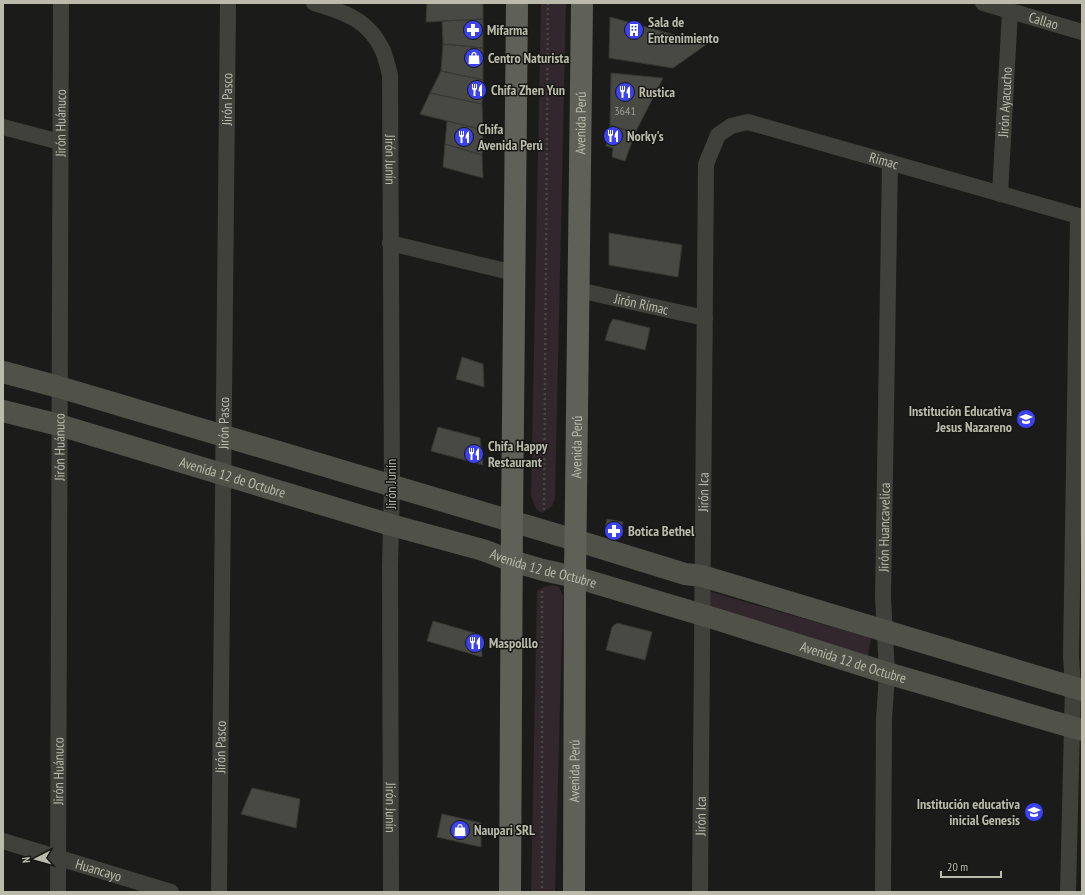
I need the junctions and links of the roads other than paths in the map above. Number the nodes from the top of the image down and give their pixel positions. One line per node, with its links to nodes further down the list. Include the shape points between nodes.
1 (61, 3): 10 (street, Jirón Huánuco)
2 (228, 3): 23 (street, Jirón Pasco)
3 (314, 3): 15 (street, Jirón Junín, via 336,9 363,24 375,36 383,52 390,75)
4 (517, 3): 16 (main road)
5 (582, 3): 17 (main road, Avenida Perú)
6 (987, 4): 7 (street, Callao)
7 (1010, 11): 8 (street, Callao); 13 (street, Jirón Ayacucho)
8 (1082, 32)
9 (3, 127): 10 (street)
10 (60, 142): 20 (street, Jirón Huánuco)
11 (890, 162): 12 (street, Rimac, via 748,122 731,126 718,135); 13 (street, Rimac); 33 (street, Jirón Huancavelica, via 883,597)
12 (706, 164): 18 (street, Jirón Ica)
13 (1000, 194): 14 (street, Rimac)
14 (1080, 216): 35 (street, via 1071,657)
15 (390, 243): 16 (street); 25 (street, Jirón Junín)
16 (514, 273): 26 (main road)
17 (578, 290): 18 (street, Jirón Rímac); 28 (main road, Avenida Perú)
18 (705, 318): 30 (street, Jirón Ica)
19 (3, 372): 20 (main road)
20 (59, 387): 22 (street, Jirón Huánuco); 23 (main road)
21 (3, 411): 22 (main road, Avenida 12 de Octubre)
22 (59, 425): 24 (main road, Avenida 12 de Octubre); 38 (street, Jirón Huánuco)
23 (224, 436): 24 (street, Jirón Pasco); 25 (main road)
24 (223, 474): 27 (main road, Avenida 12 de Octubre); 41 (street, Jirón Pasco)
25 (392, 486): 26 (main road); 27 (street, Jirón Junín)
26 (512, 521): 28 (main road); 29 (main road)
27 (391, 525): 29 (main road, Avenida 12 de Octubre, via 483,550); 42 (street, Jirón Junín)
28 (575, 540): 30 (main road, via 686,574); 31 (main road, Avenida Perú)
29 (512, 561): 31 (main road, Avenida 12 de Octubre); 43 (main road)
30 (702, 576): 32 (street, Jirón Ica); 33 (main road)
31 (575, 577): 32 (main road, Avenida 12 de Octubre); 44 (main road, Avenida Perú)
32 (702, 615): 34 (main road, Avenida 12 de Octubre); 45 (street, Jirón Ica)
33 (885, 631): 34 (street, Jirón Huancavelica); 35 (main road)
34 (887, 673): 36 (main road, Avenida 12 de Octubre); 46 (street, Jirón Huancavelica, via 884,721)
35 (1077, 688): 36 (street)
36 (1077, 728): 47 (street)
37 (3, 841): 38 (street, Huancayo)
38 (58, 857): 39 (street, Jirón Huánuco); 40 (street, Huancayo)
39 (58, 892)
40 (171, 892)
41 (219, 892)
42 (391, 892)
43 (510, 892)
44 (574, 892)
45 (700, 892)
46 (883, 892)
47 (1068, 892)

